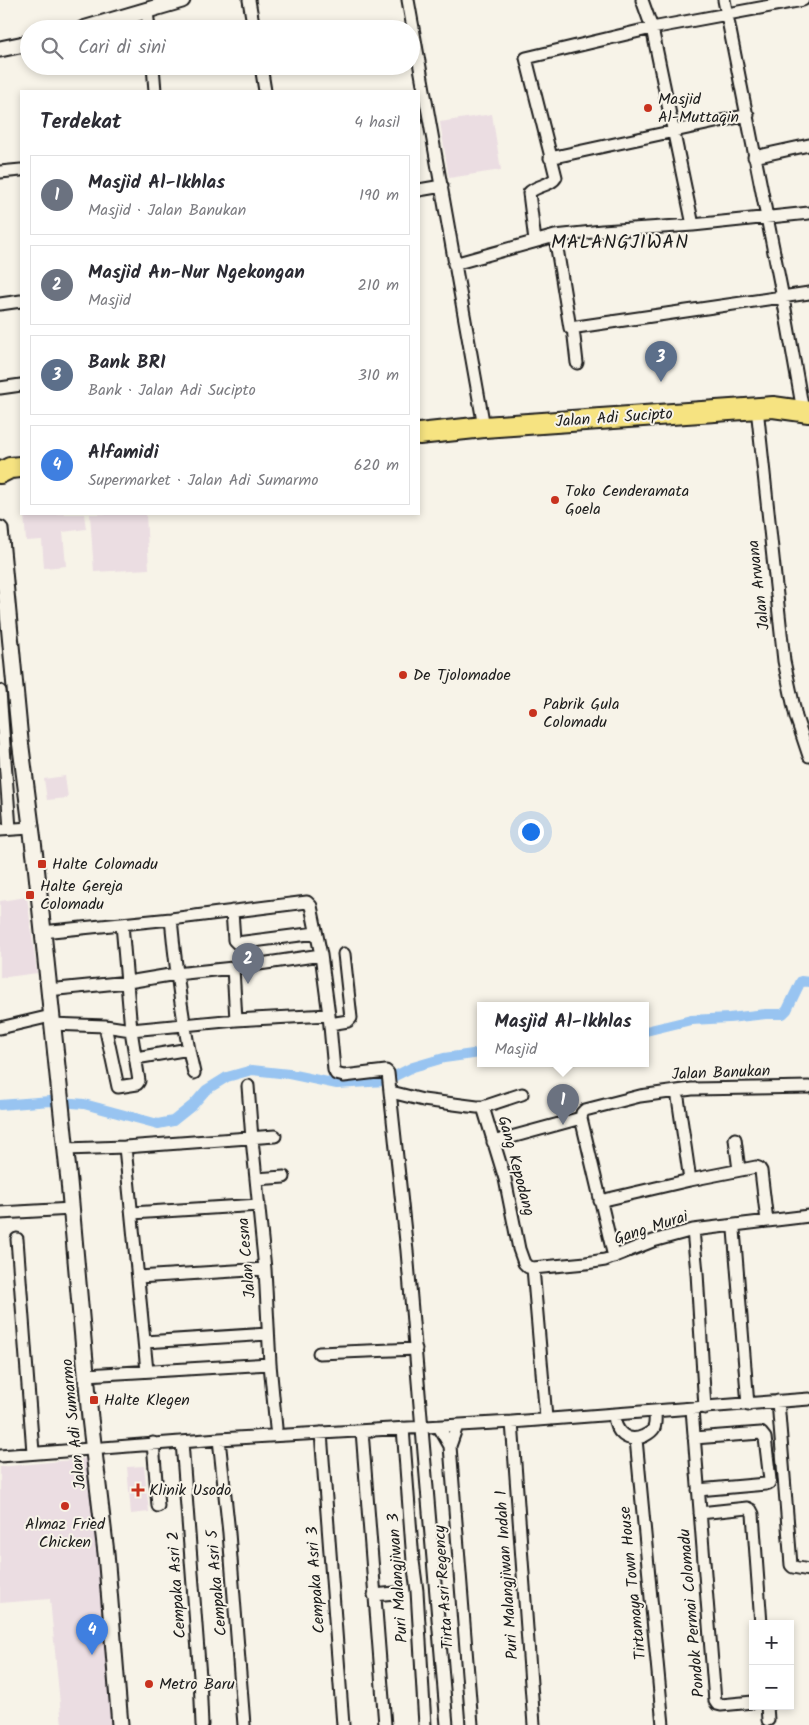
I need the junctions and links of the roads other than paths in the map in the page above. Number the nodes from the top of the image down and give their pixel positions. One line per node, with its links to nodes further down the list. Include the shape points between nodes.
1 (182, 0): 7 (main road)
2 (249, 0): 12 (street)
3 (408, 0): 13 (street)
4 (642, 0): 14 (street)
5 (724, 0): 9 (street)
6 (803, 0): 9 (street)
7 (165, 2): 8 (main road)
8 (147, 11): 10 (main road); 11 (street)
9 (727, 14): 14 (street); 22 (street)
10 (115, 20)
11 (148, 20)
12 (252, 20)
13 (412, 20)
14 (652, 28): 23 (street); 26 (street, via 526,58)
15 (20, 44): 16 (main road)
16 (0, 50)
17 (420, 66): 29 (street)
18 (153, 75): 20 (street)
19 (262, 75): 21 (street)
20 (155, 90)
21 (265, 90)
22 (748, 115): 23 (street); 25 (street)
23 (674, 131): 26 (street); 33 (street)
24 (809, 145): 25 (street)
25 (754, 157): 32 (street)
26 (550, 158): 35 (street, via 555,179 529,193)
27 (20, 170): 28 (street)
28 (0, 172)
29 (442, 186): 30 (street); 36 (street)
30 (420, 190)
31 (809, 213): 32 (street)
32 (767, 218): 33 (street); 38 (street)
33 (693, 225): 34 (street)
34 (555, 236): 35 (street); 41 (street, via 569,327)
35 (535, 241): 36 (street)
36 (454, 264): 47 (street)
37 (809, 293): 38 (street)
38 (783, 298): 41 (street); 46 (street)
39 (20, 301): 40 (street)
40 (0, 304)
41 (573, 328): 42 (street)
42 (577, 363)
43 (20, 385): 44 (street)
44 (0, 388)
45 (757, 408): 46 (highway, Jalan Adi Sucipto); 47 (highway, Jalan Adi Sucipto); 54 (street, Jalan Arwana, via 784,661 796,717)
46 (806, 411)
47 (484, 427): 48 (highway, Jalan Adi Sucipto)
48 (420, 434)
49 (20, 467): 50 (highway, via 10,468)
50 (0, 475): 51 (highway)
51 (20, 478)
52 (0, 530): 55 (main road, Jalan Adi Sumarmo)
53 (0, 691): 56 (street)
54 (809, 756)
55 (30, 828): 56 (street); 60 (main road, Jalan Adi Sumarmo)
56 (5, 830)
57 (232, 912): 58 (street); 61 (street, via 307,902 311,906); 61 (street, via 237,943)
58 (171, 919): 59 (street); 65 (street)
59 (122, 924): 60 (street); 66 (street)
60 (42, 932): 67 (main road, Jalan Adi Sumarmo)
61 (316, 933): 63 (street)
62 (344, 954): 68 (street, via 351,1018 348,1021)
63 (321, 955): 64 (street); 68 (street)
64 (233, 968): 65 (street); 70 (street)
65 (176, 974): 66 (street); 71 (street)
66 (128, 982): 67 (street); 74 (street)
67 (48, 990): 69 (main road, Jalan Adi Sumarmo)
68 (329, 1019): 70 (street); 80 (street, via 336,1074 386,1071)
69 (51, 1020): 72 (street); 73 (street); 90 (main road, Jalan Adi Sumarmo)
70 (236, 1020): 71 (street)
71 (184, 1025): 74 (street); 75 (street)
72 (105, 1026): 74 (street); 76 (street, via 119,1088 139,1083)
73 (0, 1028)
74 (131, 1030): 76 (street)
75 (189, 1049): 76 (street); 77 (street)
76 (136, 1058)
77 (194, 1073)
78 (248, 1086): 86 (street, Jalan Cesna)
79 (809, 1087): 81 (street, Jalan Banukan)
80 (390, 1090): 83 (street, via 423,1100); 111 (street)
81 (677, 1091): 84 (street, Jalan Banukan, via 640,1096 585,1110); 94 (street)
82 (522, 1094): 83 (street, Gang Kepodang)
83 (483, 1107): 88 (street, Gang Kepodang)
84 (581, 1118): 88 (street); 95 (street)
85 (275, 1136): 86 (street)
86 (252, 1139): 89 (street); 93 (street, Jalan Cesna)
87 (735, 1139): 91 (street)
88 (494, 1142): 106 (street, Gang Kepodang, via 519,1249 524,1263)
89 (125, 1147): 90 (street); 99 (street)
90 (66, 1149): 97 (main road, Jalan Adi Sumarmo)
91 (739, 1170): 94 (street); 101 (street, via 756,1167 761,1171)
92 (284, 1176): 93 (street)
93 (256, 1179): 96 (street, Jalan Cesna)
94 (690, 1180): 95 (street)
95 (600, 1200): 105 (street)
96 (259, 1205): 99 (street); 107 (street, Jalan Cesna)
97 (72, 1208): 98 (street); 115 (main road, Jalan Adi Sumarmo)
98 (0, 1213)
99 (132, 1213): 108 (street)
100 (809, 1216): 101 (street, Gang Murai)
101 (767, 1221): 102 (street, Gang Murai)
102 (693, 1230): 105 (street, Gang Murai, via 653,1241); 119 (street)
103 (734, 1230): 118 (street)
104 (17, 1239): 139 (street)
105 (614, 1257): 106 (street, Gang Murai, via 586,1264)
106 (533, 1268): 123 (street)
107 (265, 1269): 108 (street); 109 (street, Jalan Cesna)
108 (138, 1278): 110 (street)
109 (268, 1334): 110 (street); 113 (street, Jalan Cesna)
110 (144, 1342): 114 (street)
111 (416, 1349): 112 (street); 126 (street)
112 (319, 1353)
113 (270, 1364): 114 (street); 128 (street, Jalan Cesna)
114 (147, 1371): 115 (street)
115 (86, 1375): 138 (main road, Jalan Adi Sumarmo)
116 (809, 1399): 117 (street)
117 (778, 1401): 118 (street); 144 (street, via 791,1565)
118 (748, 1405): 119 (street)
119 (705, 1408): 120 (street)
120 (692, 1409): 121 (street); 132 (street, Pondok Permai Colomadu)
121 (655, 1411): 122 (street); 134 (street, via 651,1432)
122 (614, 1415): 123 (street); 134 (street, via 621,1434)
123 (546, 1418): 124 (street)
124 (512, 1422): 125 (street); 159 (street, Puri Malangjiwan Indah 1)
125 (457, 1426): 127 (street); 137 (street, Tirta Asri Regency)
126 (423, 1427): 127 (street); 129 (street); 157 (street)
127 (440, 1427): 137 (street, Tirta Asri Regency)
128 (276, 1428)
129 (403, 1428): 130 (street); 156 (street, Puri Malangjiwan 3)
130 (362, 1431): 131 (street); 146 (street)
131 (321, 1433): 133 (street); 154 (street, Cempaka Asri 3)
132 (694, 1438): 141 (street, Pondok Permai Colomadu); 141 (street, via 761,1433 765,1438 770,1480 766,1484)
133 (219, 1439): 135 (street); 153 (street, Cempaka Asri 5)
134 (636, 1439): 160 (street, Tirtamaya Town House)
135 (182, 1442): 136 (street); 152 (street, Cempaka Asri 2)
136 (153, 1443): 138 (street); 142 (street)
137 (450, 1446): 158 (street, Tirta Asri Regency)
138 (93, 1448): 139 (street); 151 (main road, Jalan Adi Sumarmo, via 106,1553)
139 (33, 1452): 140 (street)
140 (0, 1456)
141 (698, 1490): 143 (street, Pondok Permai Colomadu)
142 (158, 1506)
143 (700, 1513): 147 (street, Pondok Permai Colomadu, via 751,1510); 148 (street, Pondok Permai Colomadu, via 715,1701 721,1705)
144 (809, 1570)
145 (395, 1593): 146 (street)
146 (374, 1595): 155 (street)
147 (761, 1620)
148 (749, 1702)
149 (767, 1710): 150 (street)
150 (768, 1720)
151 (120, 1725)
152 (202, 1725)
153 (244, 1725)
154 (343, 1725)
155 (385, 1725)
156 (425, 1725)
157 (447, 1725)
158 (472, 1725)
159 (534, 1725)
160 (663, 1725)

